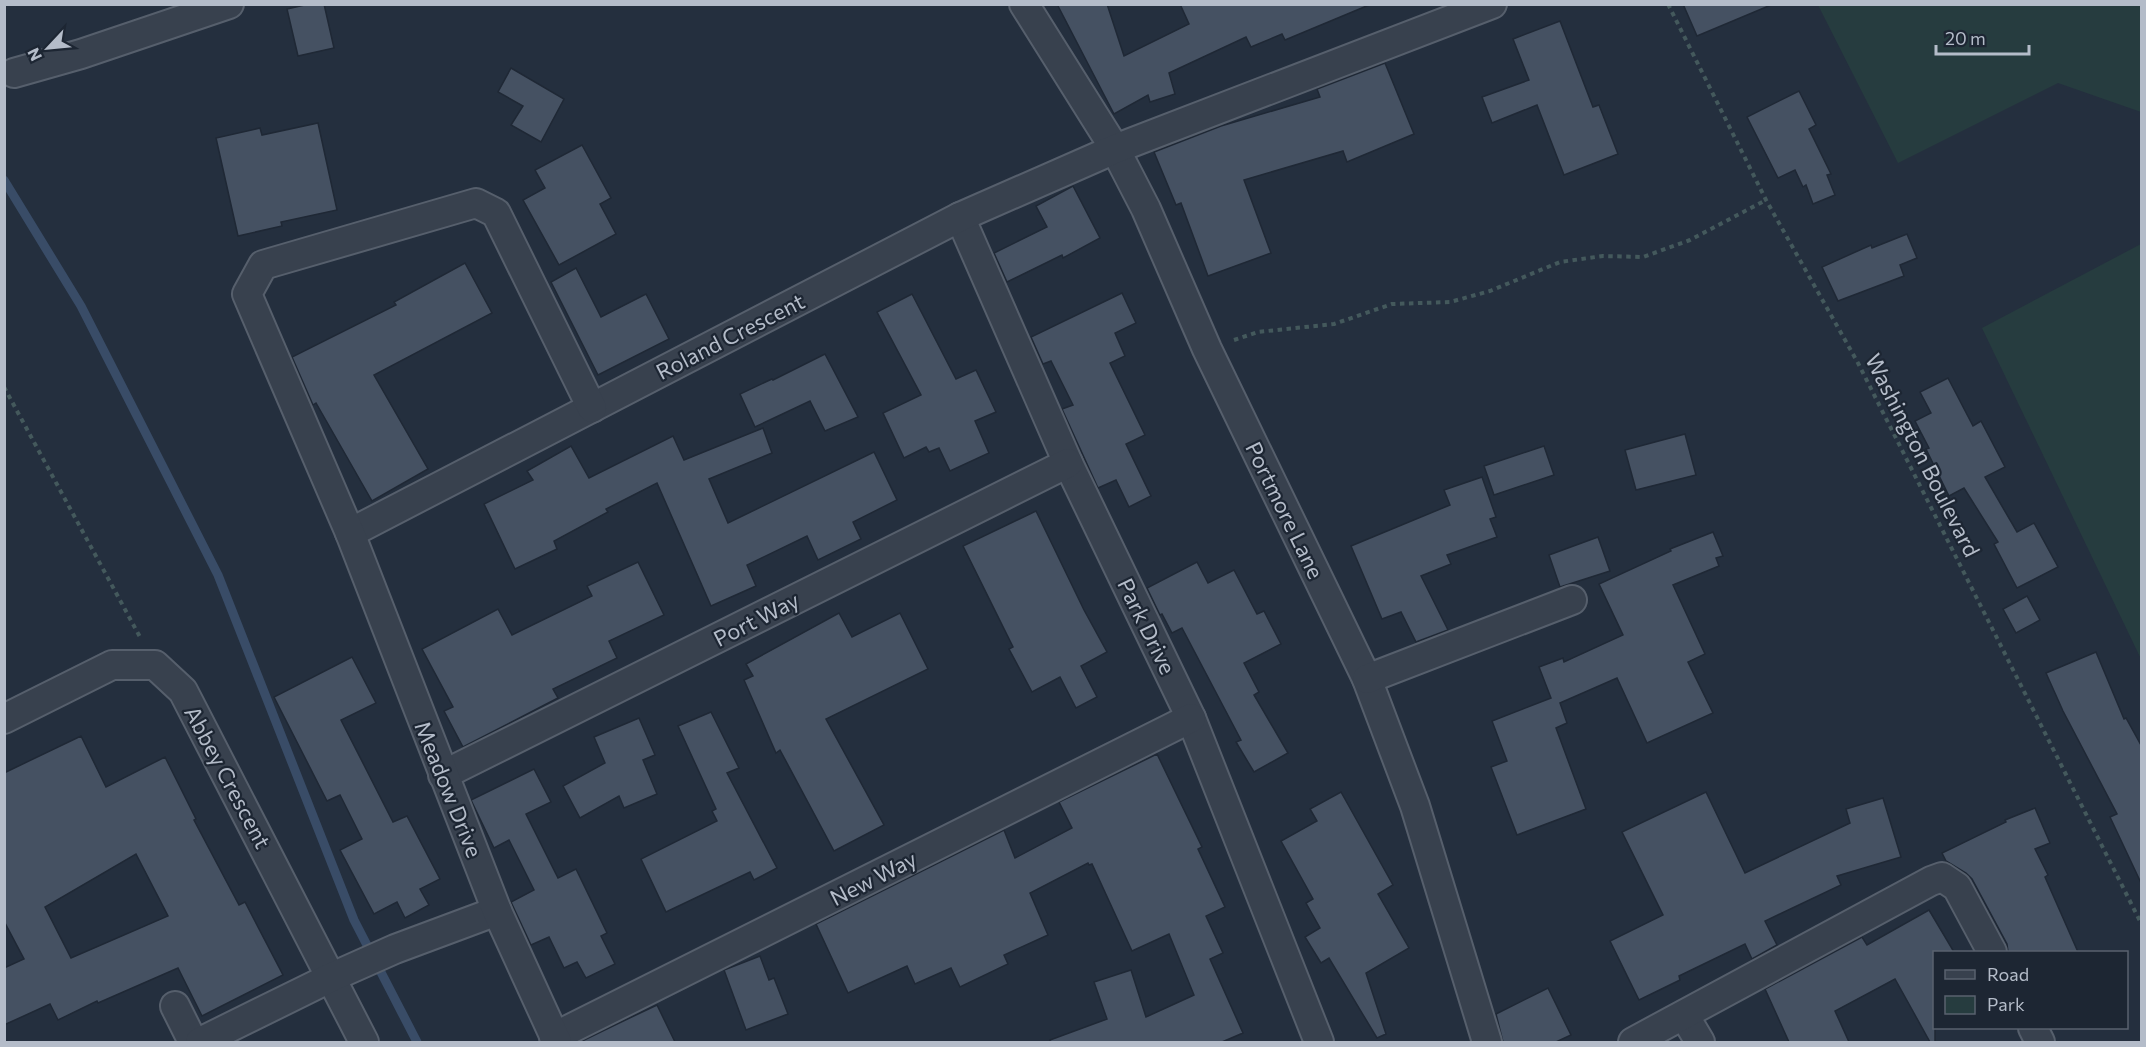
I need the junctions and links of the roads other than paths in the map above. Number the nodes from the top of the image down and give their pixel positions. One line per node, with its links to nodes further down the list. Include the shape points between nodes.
1 (229, 4): 4 (street)
2 (1024, 4): 5 (street, Portmore Lane)
3 (1492, 4): 5 (street, Roland Crescent)
4 (14, 73)
5 (1115, 149): 6 (street, Roland Crescent); 11 (street, Portmore Lane)
6 (960, 217): 7 (street, Roland Crescent); 8 (street, Park Drive)
7 (592, 408): 9 (street, Roland Crescent); 9 (street, Meadow Drive, via 496,213 476,203 263,266 247,294)
8 (1068, 463): 12 (street, Park Drive); 14 (street, Port Way)
9 (350, 533): 14 (street, Meadow Drive)
10 (1572, 600): 11 (street)
11 (1367, 679): 25 (street, Portmore Lane, via 1415,806)
12 (1191, 718): 20 (street, New Way); 21 (street, Park Drive)
13 (4, 719): 17 (street, Abbey Crescent, via 112,665 155,664 183,691)
14 (443, 775): 15 (street, Meadow Drive)
15 (497, 911): 17 (street); 20 (street, Meadow Drive)
16 (1991, 951): 19 (street, via 1957,887 1942,877)
17 (332, 977): 23 (street); 24 (street, Abbey Crescent)
18 (175, 1006): 22 (street)
19 (1684, 1015): 26 (street); 27 (street)
20 (555, 1040)
21 (1315, 1041)
22 (193, 1042)
23 (200, 1042)
24 (364, 1042)
25 (1487, 1042)
26 (1633, 1042)
27 (1700, 1042)

